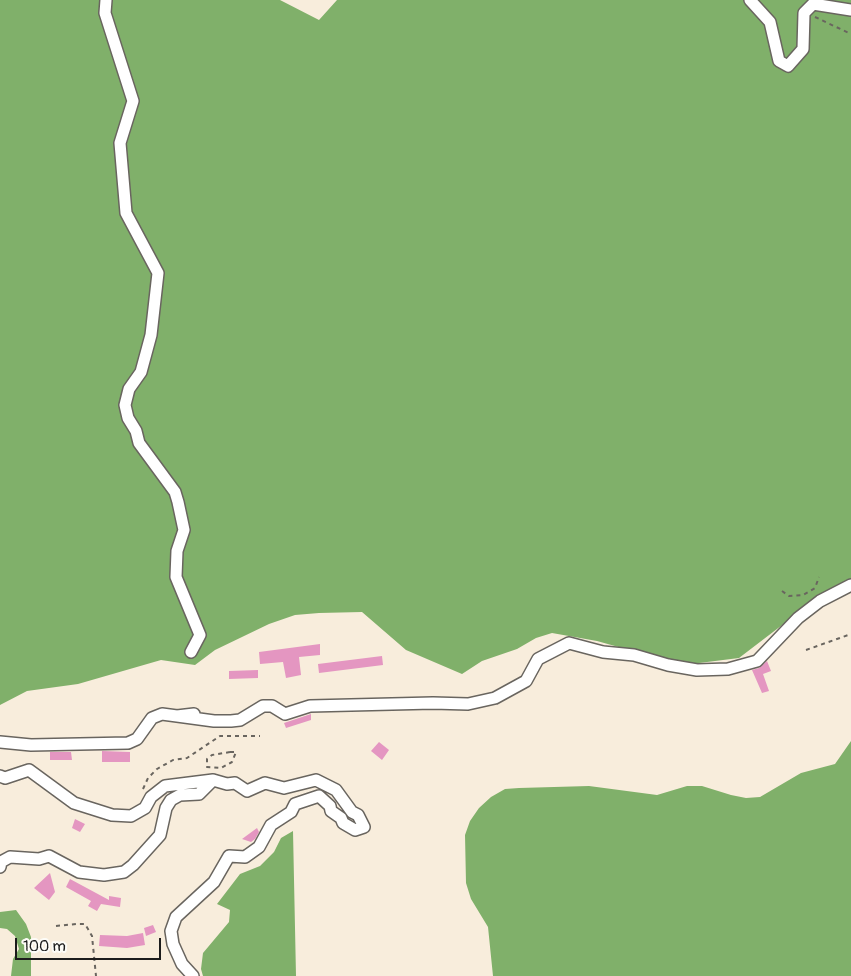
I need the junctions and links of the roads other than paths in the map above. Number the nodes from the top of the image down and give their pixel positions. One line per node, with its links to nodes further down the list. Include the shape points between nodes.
1 (106, 0): 5 (street, via 105,13 133,101 120,143 126,213 158,272 151,334 141,372 129,389 125,405 139,444 175,492 178,502 184,530 177,551 176,577 200,635)
2 (750, 0): 3 (street, via 770,22 779,61 788,66 803,49 804,13 813,4)
3 (851, 10)
4 (851, 585): 7 (street, via 820,601 798,618 758,662 728,669 678,667 570,643 538,659 526,680 495,698 468,704 310,706 285,714 272,706 263,706 240,720 231,721)
5 (191, 652)
6 (194, 714): 7 (street)
7 (177, 716): 8 (street, via 162,714 152,718 138,739 128,743 30,745)
8 (0, 742)
9 (0, 776): 10 (street, via 5,778 29,770 74,803 112,815 131,816 145,808 151,797 165,786)
10 (213, 780): 11 (street, via 199,794 180,794 171,800 160,835 124,872 104,875 79,872 49,856 10,857 1,862); 12 (street, via 235,783 247,791 265,783 284,788 316,780 336,790 364,827 355,830 343,823 319,796 295,804 291,812 271,825 255,851 245,857 229,856 214,882 176,917 171,930 182,964)
11 (0, 867)
12 (193, 976)

